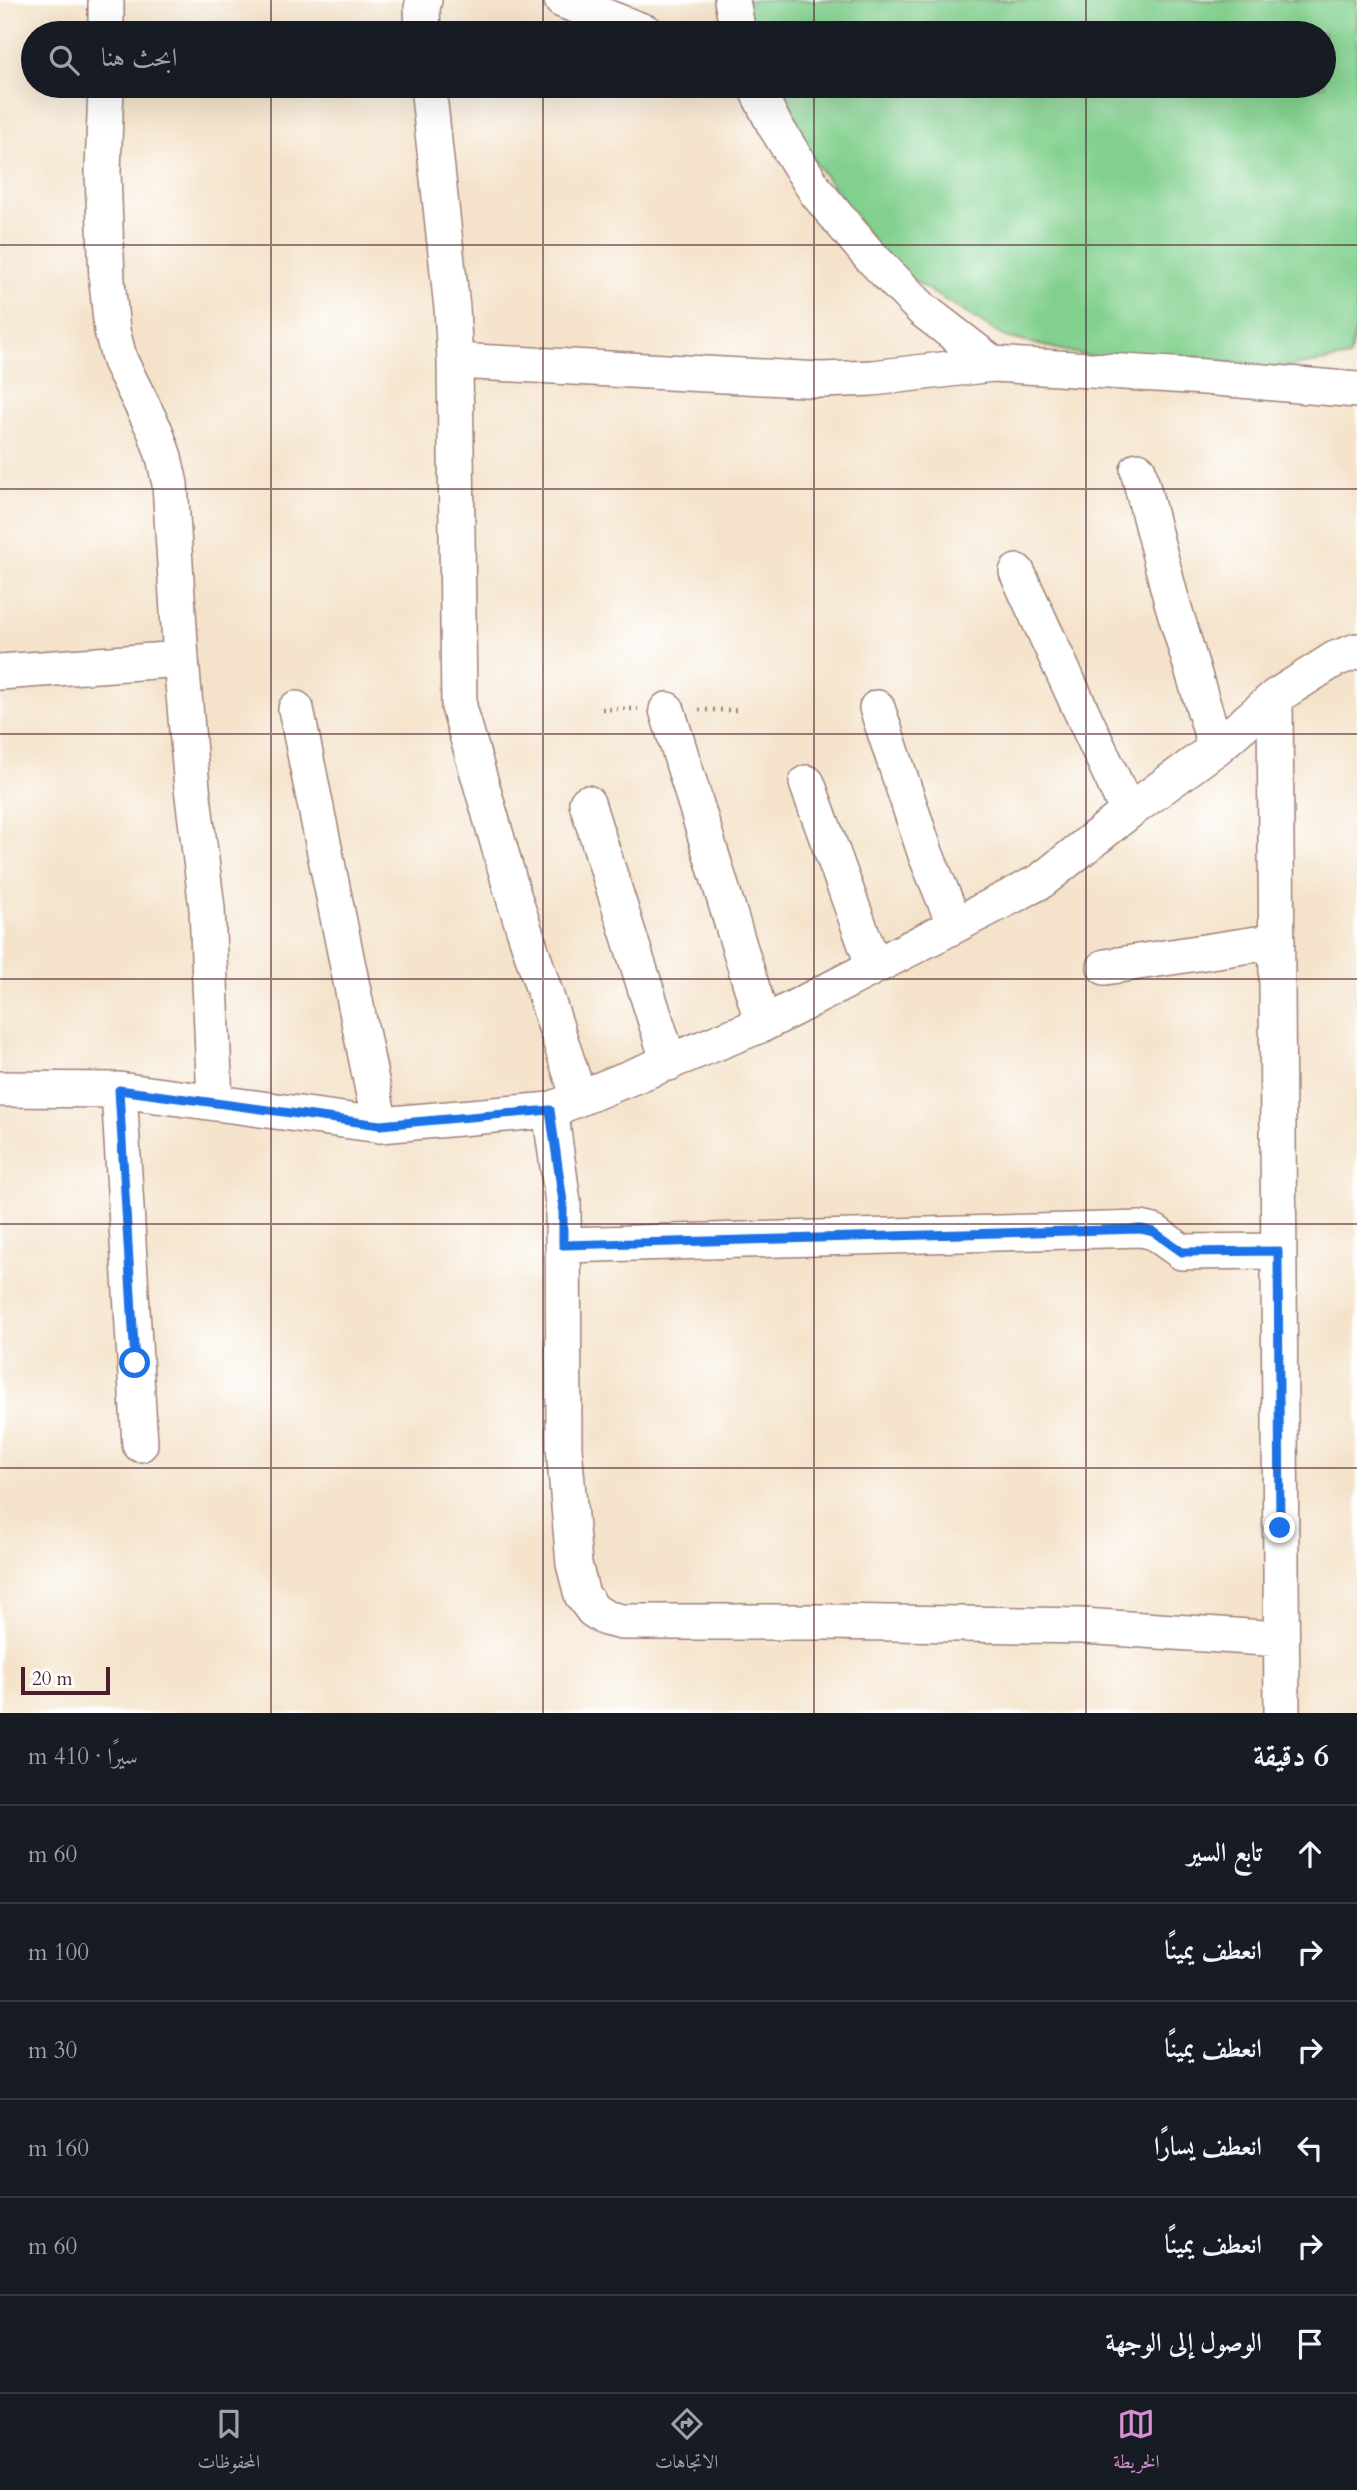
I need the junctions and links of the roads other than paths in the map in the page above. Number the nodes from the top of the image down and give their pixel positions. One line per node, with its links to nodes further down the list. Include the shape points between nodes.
1 (106, 0): 5 (street)
2 (424, 0): 6 (street)
3 (562, 0): 7 (street)
4 (732, 0): 8 (street)
5 (106, 21)
6 (423, 21)
7 (616, 21)
8 (736, 21)
9 (106, 98): 18 (street, via 103,172 113,331 120,361 155,431 170,484)
10 (429, 98): 12 (street)
11 (761, 98): 13 (street, via 817,194 869,255 922,310)
12 (455, 361): 13 (street, via 822,380); 37 (street, via 459,708 514,898)
13 (993, 364): 14 (street)
14 (1357, 390)
15 (1138, 470): 24 (street)
16 (1017, 572): 27 (street)
17 (1357, 651): 20 (street, via 1335,659)
18 (181, 659): 19 (street); 36 (street, via 207,908)
19 (0, 673)
20 (1275, 697): 24 (street); 29 (street)
21 (877, 708): 28 (street, via 926,855)
22 (296, 709): 38 (street)
23 (667, 710): 32 (street)
24 (1216, 748): 27 (street)
25 (807, 783): 30 (street)
26 (587, 803): 33 (street)
27 (1128, 812): 28 (street, via 1041,881)
28 (955, 925): 30 (street)
29 (1277, 941): 31 (street); 40 (street)
30 (874, 967): 32 (street)
31 (1105, 967)
32 (763, 1024): 33 (street)
33 (668, 1063): 37 (street)
34 (0, 1089): 35 (street)
35 (119, 1090): 36 (street); 41 (street)
36 (215, 1103): 38 (street)
37 (565, 1104): 38 (street); 39 (street)
38 (380, 1125)
39 (563, 1245): 40 (street, via 1141,1229 1154,1232 1182,1252); 42 (street, via 564,1447 574,1564 582,1595 605,1618 622,1622 1083,1626)
40 (1278, 1251): 42 (street)
41 (140, 1444)
42 (1281, 1639): 43 (street)
43 (1282, 1713)

